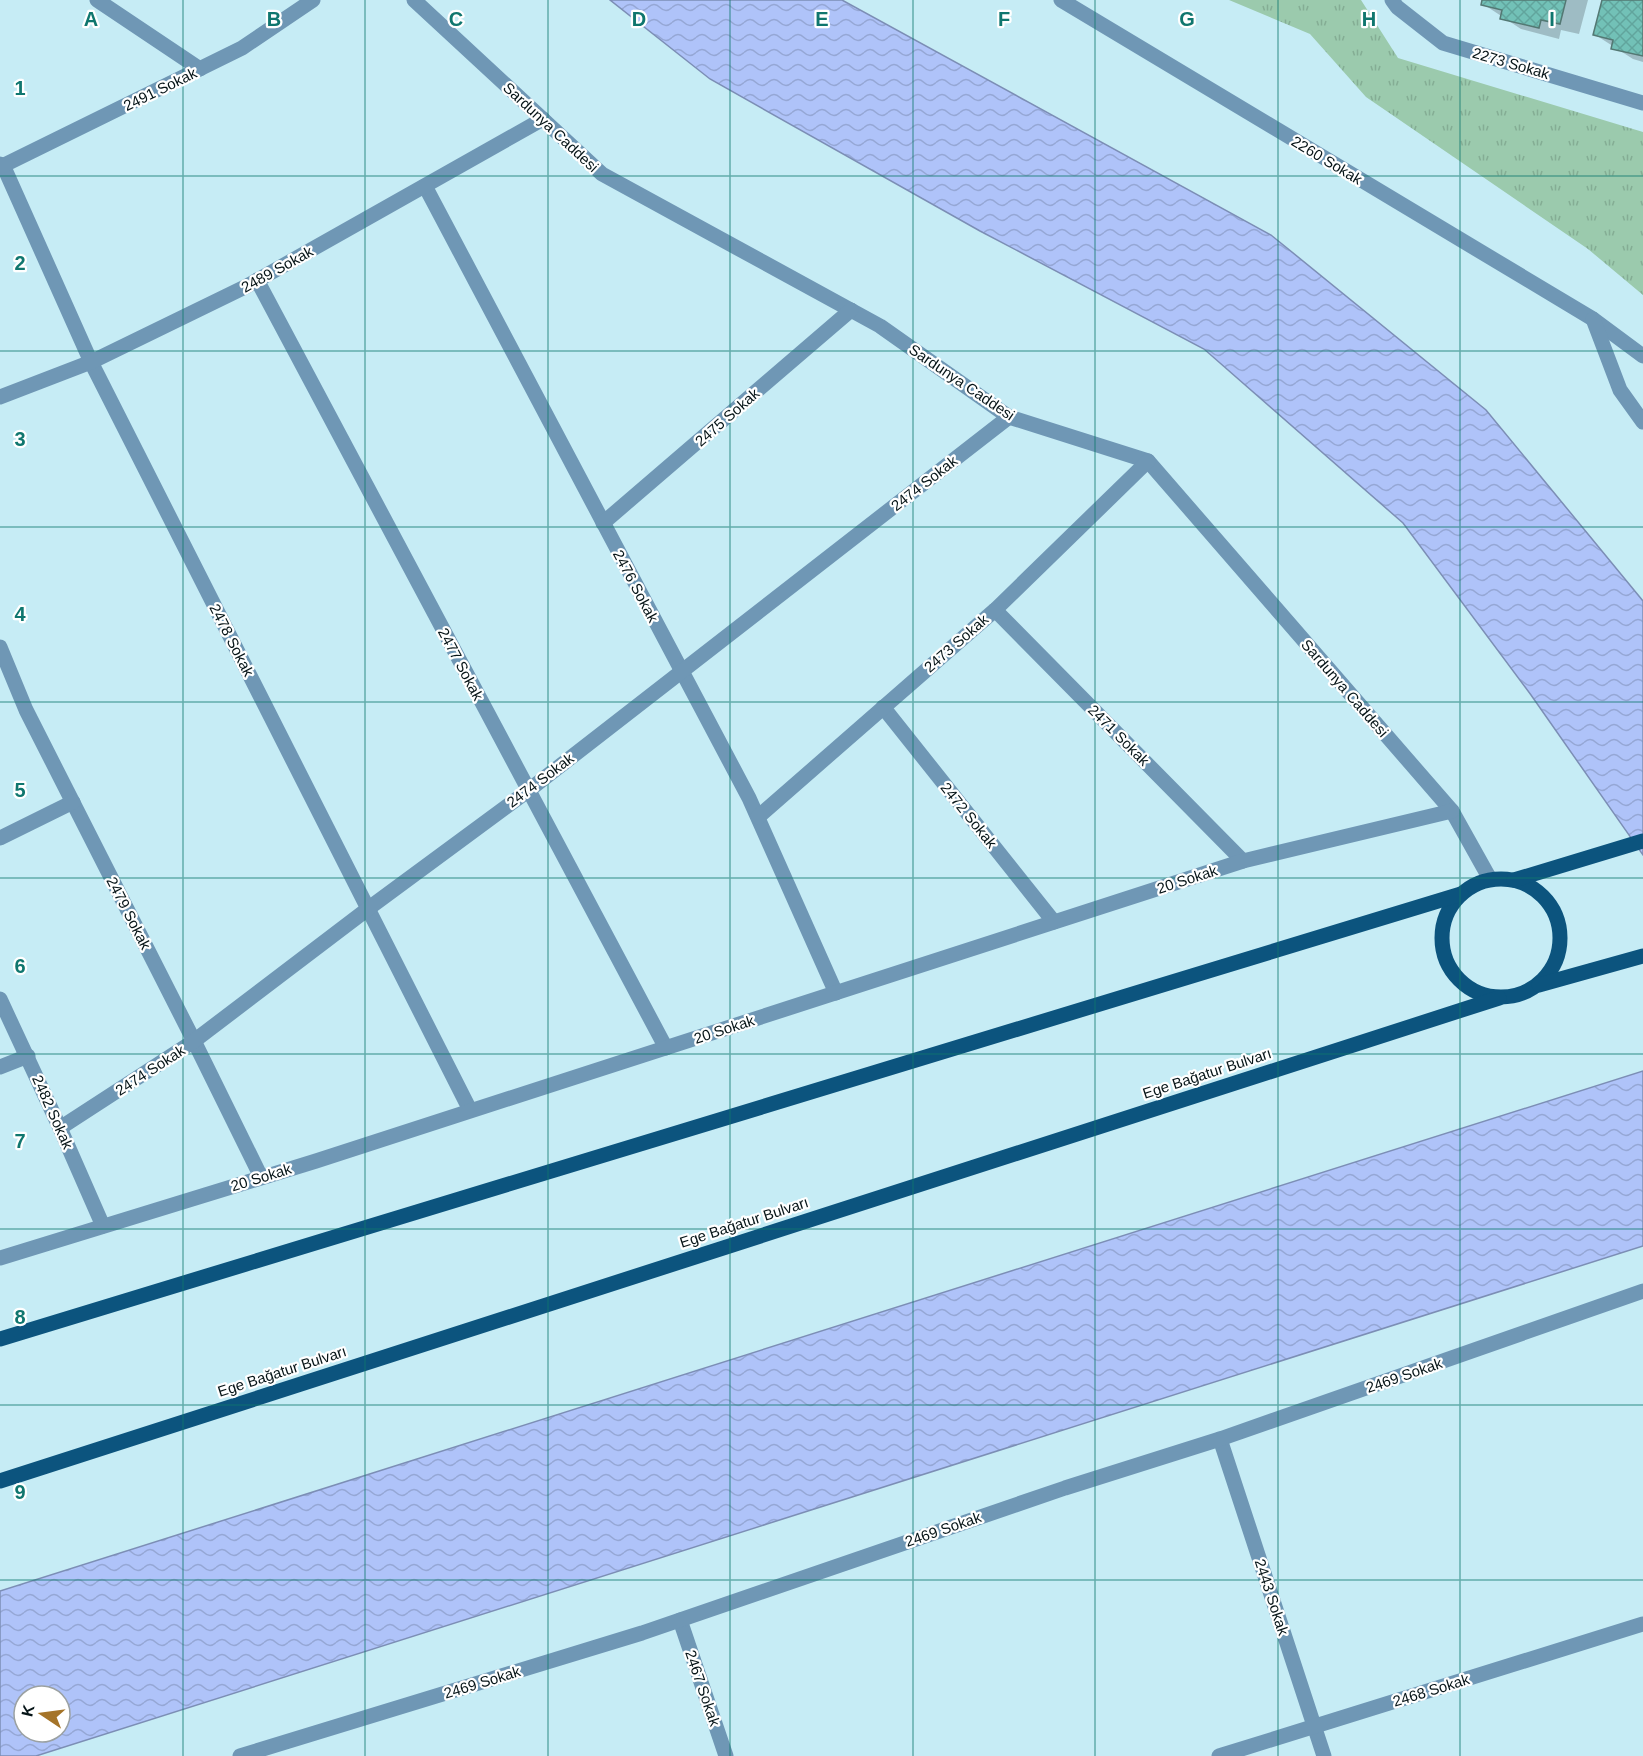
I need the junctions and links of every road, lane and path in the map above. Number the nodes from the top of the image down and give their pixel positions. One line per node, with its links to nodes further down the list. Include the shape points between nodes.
1 (98, 0): 6 (street)
2 (313, 0): 6 (street, 2491 Sokak, via 242,48)
3 (414, 0): 8 (street, Sardunya Caddesi)
4 (1061, 0): 13 (street, 2260 Sokak)
5 (1392, 0): 7 (street, 2273 Sokak, via 1443,43)
6 (200, 69): 9 (street, 2491 Sokak)
7 (1643, 103)
8 (543, 119): 10 (street, 2489 Sokak); 12 (street, Sardunya Caddesi, via 602,174)
9 (1, 165): 15 (street, 2478 Sokak)
10 (425, 186): 11 (street, 2489 Sokak); 20 (street, 2476 Sokak)
11 (256, 280): 15 (street, 2489 Sokak); 25 (street, 2477 Sokak)
12 (851, 310): 17 (street, Sardunya Caddesi, via 880,326); 20 (street, 2475 Sokak)
13 (1593, 320): 14 (street, 2260 Sokak); 18 (street, via 1620,390)
14 (1643, 356)
15 (91, 362): 16 (street, 2489 Sokak); 35 (street, 2478 Sokak)
16 (0, 397)
17 (1009, 417): 19 (street, Sardunya Caddesi); 23 (street, 2474 Sokak)
18 (1643, 422)
19 (1148, 461): 21 (street, 2473 Sokak); 27 (street, Sardunya Caddesi)
20 (603, 523): 23 (street, 2476 Sokak)
21 (995, 610): 24 (street, 2473 Sokak); 31 (street, 2471 Sokak)
22 (0, 647): 26 (street, 2479 Sokak, via 26,710)
23 (681, 672): 25 (street, 2474 Sokak); 28 (street, 2476 Sokak)
24 (883, 707): 28 (street, 2473 Sokak); 36 (street, 2472 Sokak)
25 (529, 790): 35 (street, 2474 Sokak); 43 (street, 2477 Sokak)
26 (73, 802): 29 (street); 42 (street, 2479 Sokak)
27 (1452, 811): 31 (street, 20 Sokak); 32 (street, Sardunya Caddesi)
28 (758, 818): 39 (street, 2476 Sokak)
29 (0, 838)
30 (1643, 842): 33 (main road)
31 (1243, 861): 36 (street, 20 Sokak)
32 (1490, 879): 33 (main road); 34 (main road)
33 (1514, 880): 38 (main road, via 1546,899 1556,915 1559,953 1551,971)
34 (1461, 894): 40 (main road, via 1442,929 1449,968 1462,984); 52 (main road)
35 (369, 908): 42 (street, 2474 Sokak); 46 (street, 2478 Sokak)
36 (1054, 922): 39 (street, 20 Sokak)
37 (1639, 957): 38 (main road)
38 (1538, 985): 40 (main road, via 1520,995)
39 (836, 993): 43 (street, 20 Sokak)
40 (1499, 998): 54 (main road, Ege Bağatur Bulvarı)
41 (0, 999): 44 (street, 2482 Sokak)
42 (194, 1041): 47 (street, 2474 Sokak); 48 (street, 2479 Sokak)
43 (666, 1048): 46 (street, 20 Sokak)
44 (28, 1056): 45 (street); 47 (street, 2482 Sokak)
45 (0, 1067)
46 (470, 1110): 48 (street, 20 Sokak)
47 (60, 1128): 49 (street, 2482 Sokak)
48 (261, 1177): 49 (street, 20 Sokak)
49 (103, 1226): 50 (street, 20 Sokak)
50 (0, 1258)
51 (1643, 1291): 53 (street, 2469 Sokak)
52 (0, 1339)
53 (1220, 1439): 55 (street, 2469 Sokak); 57 (street, 2443 Sokak)
54 (0, 1481)
55 (680, 1620): 58 (street, 2469 Sokak); 59 (street, 2467 Sokak)
56 (1643, 1624): 57 (street, 2468 Sokak)
57 (1315, 1727): 60 (street, 2468 Sokak); 61 (street, 2443 Sokak)
58 (240, 1756)
59 (726, 1756)
60 (1220, 1756)
61 (1324, 1756)

